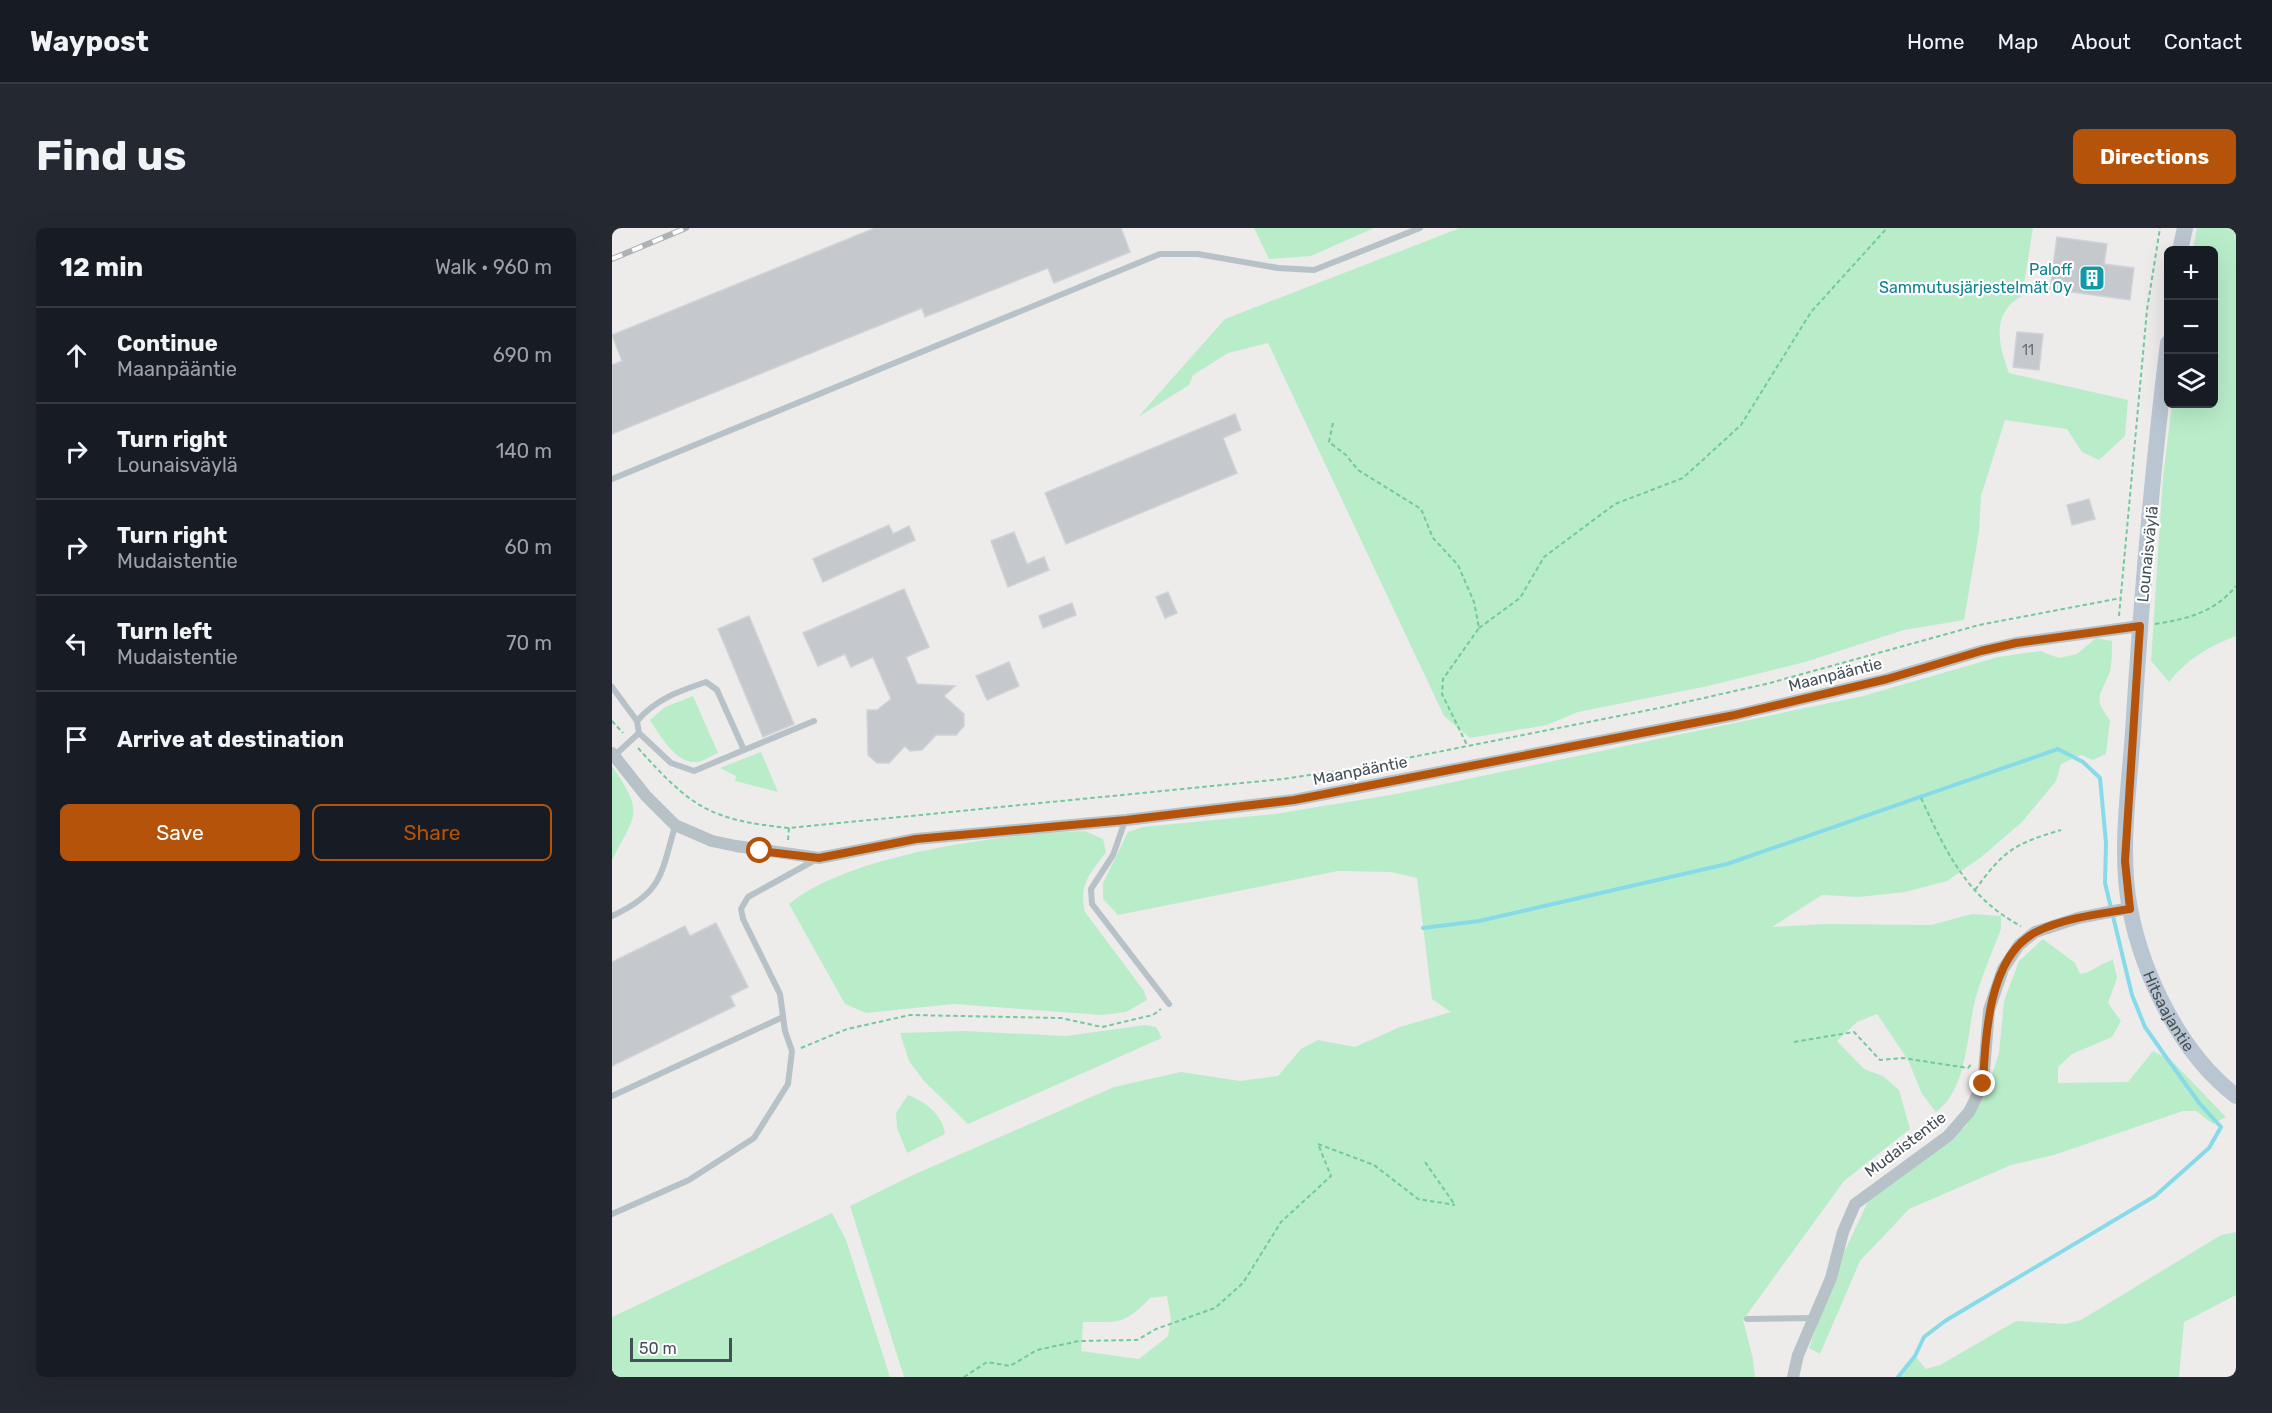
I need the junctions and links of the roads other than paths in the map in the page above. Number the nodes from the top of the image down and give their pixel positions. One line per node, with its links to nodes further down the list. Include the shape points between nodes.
1 (1420, 228): 5 (lane, via 1314,270 1198,254 1160,254)
2 (2185, 228): 3 (street)
3 (2181, 246)
4 (2168, 354): 6 (street, Lounaisväylä)
5 (612, 479)
6 (2140, 626): 13 (street, Maanpääntie, via 1981,651 1887,679 1626,738 1294,800); 16 (street, Lounaisväylä, via 2125,861)
7 (612, 687): 8 (lane)
8 (637, 721): 10 (lane); 11 (lane, via 651,705 706,682 717,690)
9 (814, 721): 11 (lane)
10 (639, 733): 11 (lane, via 671,763 694,771); 12 (lane)
11 (744, 750)
12 (613, 754): 14 (street, Maanpääntie)
13 (1126, 820): 15 (street, Maanpääntie, via 916,839); 18 (lane, via 1113,855 1091,890 1092,904)
14 (675, 825): 15 (street, Maanpääntie, via 712,841); 17 (lane, via 654,888 643,901)
15 (819, 858): 19 (lane, via 748,897 741,909 742,919 780,994)
16 (2130, 909): 21 (street, Hitsaajantie, via 2141,951 2175,1022 2209,1071); 23 (street, Mudaistentie, via 2078,918 2035,932 2019,945 2003,969 1989,1010 1983,1084 1970,1112 1948,1137 1855,1204 1832,1278)
17 (612, 916)
18 (1168, 1004)
19 (783, 1017): 20 (lane); 22 (lane, via 792,1051 788,1084 754,1138 689,1180)
20 (612, 1096)
21 (2236, 1096)
22 (612, 1214)
23 (1814, 1318): 24 (lane); 25 (street, Mudaistentie, via 1798,1354)
24 (1747, 1319)
25 (1793, 1377)

